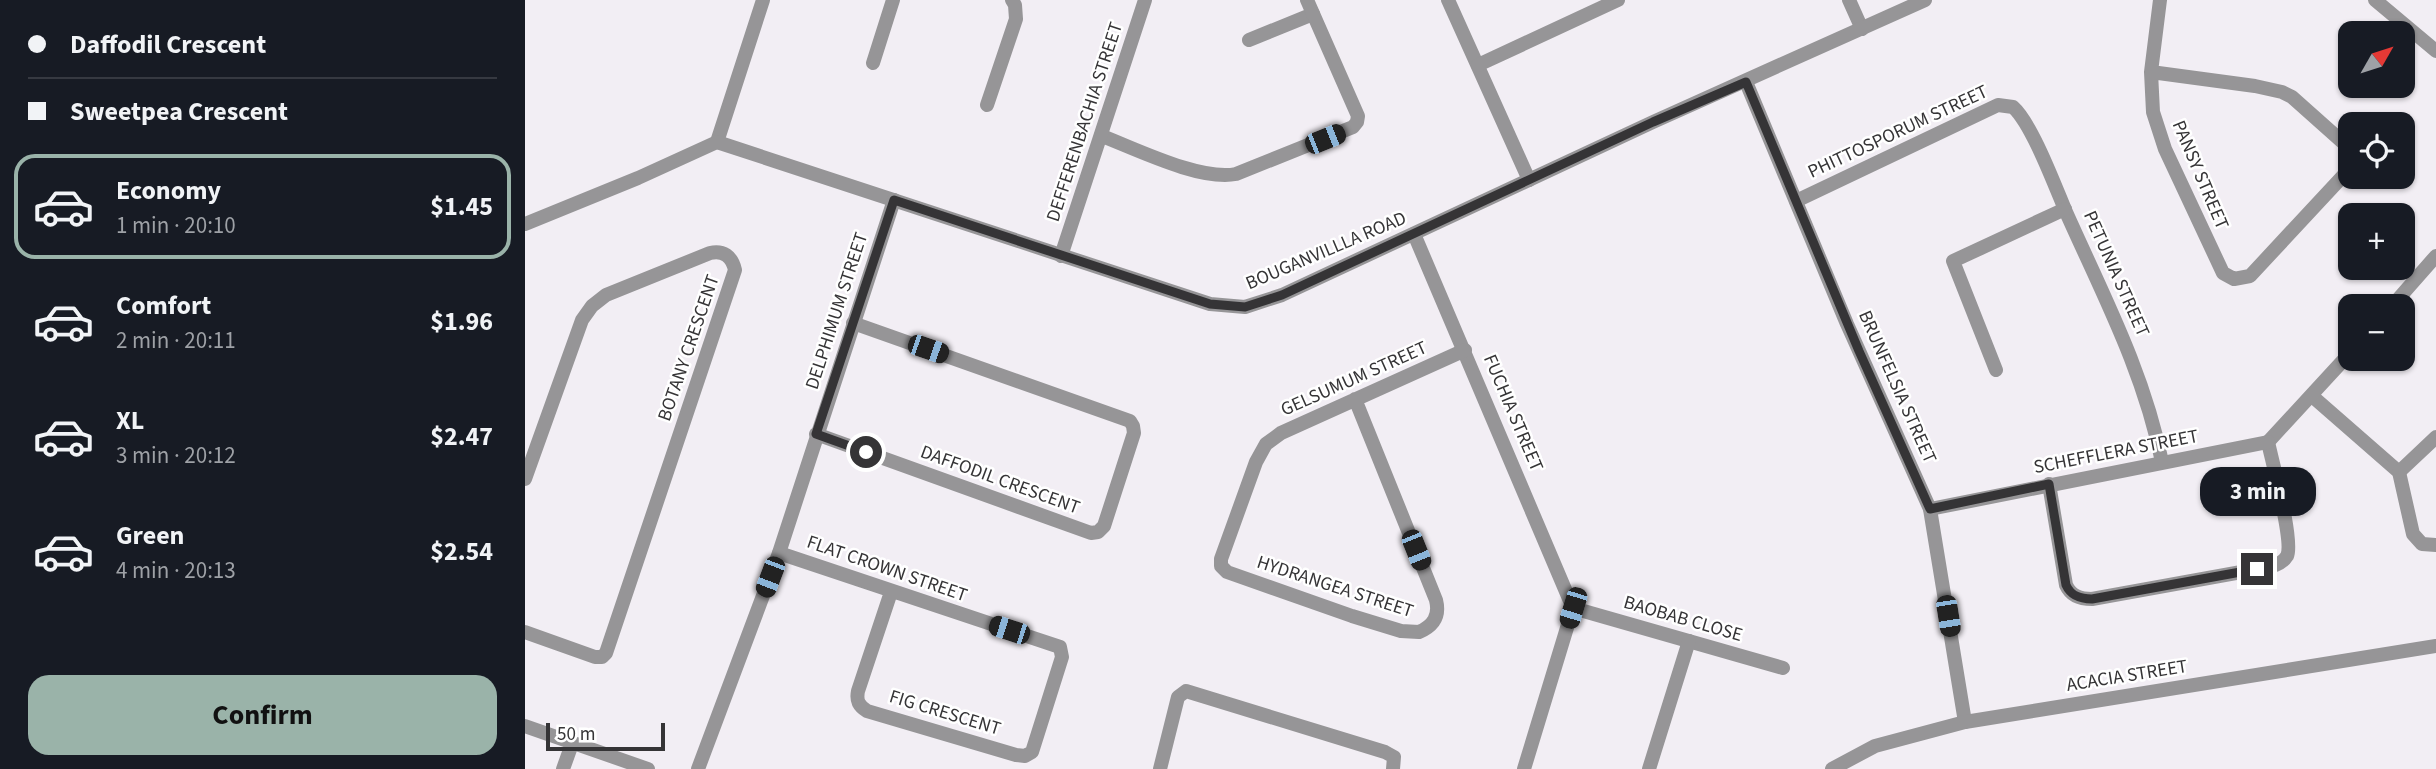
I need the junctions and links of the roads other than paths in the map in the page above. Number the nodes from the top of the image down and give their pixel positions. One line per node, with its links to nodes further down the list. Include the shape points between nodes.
1 (764, 0): 22 (street)
2 (893, 0): 15 (street)
3 (1012, 0): 19 (street, via 1016,19)
4 (1145, 0): 21 (street, DEFFERENBACHIA STREET)
5 (1448, 0): 16 (street)
6 (1618, 0): 16 (street)
7 (1849, 0): 12 (street)
8 (1925, 0): 12 (street, BOUGANVILLLA ROAD)
9 (2160, 0): 17 (street, PANSY STREET)
10 (2375, 0): 14 (street)
11 (1310, 7): 13 (street); 21 (street, via 1357,113 1357,122 1350,128 1222,176)
12 (1862, 29): 18 (street, BOUGANVILLLA ROAD)
13 (1249, 40)
14 (2436, 51)
15 (873, 63)
16 (1478, 65): 23 (street)
17 (2151, 72): 17 (street, PANSY STREET, via 2282,92 2350,152 2343,176 2250,275 2239,280 2228,277 2220,267 2165,149 2153,112)
18 (1746, 82): 23 (street, BOUGANVILLLA ROAD); 25 (street, BRUNFELSIA STREET)
19 (987, 105)
20 (2015, 109): 25 (street, PHITTOSPORUM STREET, via 1998,106); 26 (street, PETUNIA STREET)
21 (1102, 136): 29 (street, DEFFERENBACHIA STREET)
22 (717, 142): 24 (street, BOUGANVILLLA ROAD); 27 (street)
23 (1529, 180): 28 (street, BOUGANVILLLA ROAD)
24 (894, 200): 29 (street, BOUGANVILLLA ROAD); 32 (street, DELPHIMUM STREET)
25 (1797, 201): 46 (street, BRUNFELSIA STREET)
26 (2065, 209): 35 (street, via 1952,262); 42 (street, PETUNIA STREET, via 2138,373)
27 (525, 224)
28 (1414, 234): 29 (street, BOUGANVILLLA ROAD, via 1282,295 1245,307 1210,304); 33 (street, FUCHIA STREET)
29 (1061, 256)
30 (2436, 256): 31 (street)
31 (2403, 294)
32 (853, 323): 38 (street, DELPHIMUM STREET); 38 (street, DAFFODIL CRESCENT, via 1130,421 1134,433 1104,526 1091,533)
33 (1465, 350): 37 (street, GELSUMUM STREET); 51 (street, FUCHIA STREET)
34 (2338, 367): 36 (street)
35 (1996, 370)
36 (2312, 396): 41 (street); 43 (street)
37 (1355, 399): 49 (street, GELSUMUM STREET, via 1266,444 1243,497); 49 (street, HYDRANGEA STREET, via 1436,600 1435,621 1419,632 1401,631)
38 (816, 434): 48 (street, DELPHIMUM STREET)
39 (2436, 437): 43 (street)
40 (531, 442): 44 (street, BOTANY CRESCENT); 52 (street, BOTANY CRESCENT, via 592,306 606,295 710,253 729,257 735,270 605,653 595,657)
41 (2268, 442): 42 (street, SCHEFFLERA STREET); 45 (street, via 2289,549 2281,562 2257,569 2078,598 2066,585)
42 (2162, 463): 45 (street, SCHEFFLERA STREET)
43 (2399, 472): 47 (street, via 2413,534 2422,544)
44 (525, 479)
45 (2049, 484): 46 (street, SCHEFFLERA STREET)
46 (1930, 509): 57 (street, BRUNFELSIA STREET)
47 (2436, 545)
48 (779, 553): 50 (street, FLAT CROWN STREET); 62 (street, DELPHIMUM STREET)
49 (1221, 568)
50 (891, 592): 55 (street, FLAT CROWN STREET); 55 (street, FIG CRESCENT, via 857,696 867,711 1025,756 1035,746)
51 (1573, 608): 53 (street, BAOBAB CLOSE); 65 (street)
52 (525, 632)
53 (1689, 641): 56 (street, BAOBAB CLOSE); 66 (street)
54 (2436, 646): 57 (street, ACACIA STREET)
55 (1062, 650)
56 (1783, 668)
57 (1965, 722): 67 (street, ACACIA STREET, via 1875,746)
58 (525, 726): 59 (street)
59 (572, 744): 60 (street); 61 (street)
60 (563, 769)
61 (648, 769)
62 (698, 769)
63 (1160, 769): 64 (street, via 1178,696 1183,692 1385,751 1394,757)
64 (1393, 769)
65 (1524, 769)
66 (1650, 769)
67 (1832, 769)

